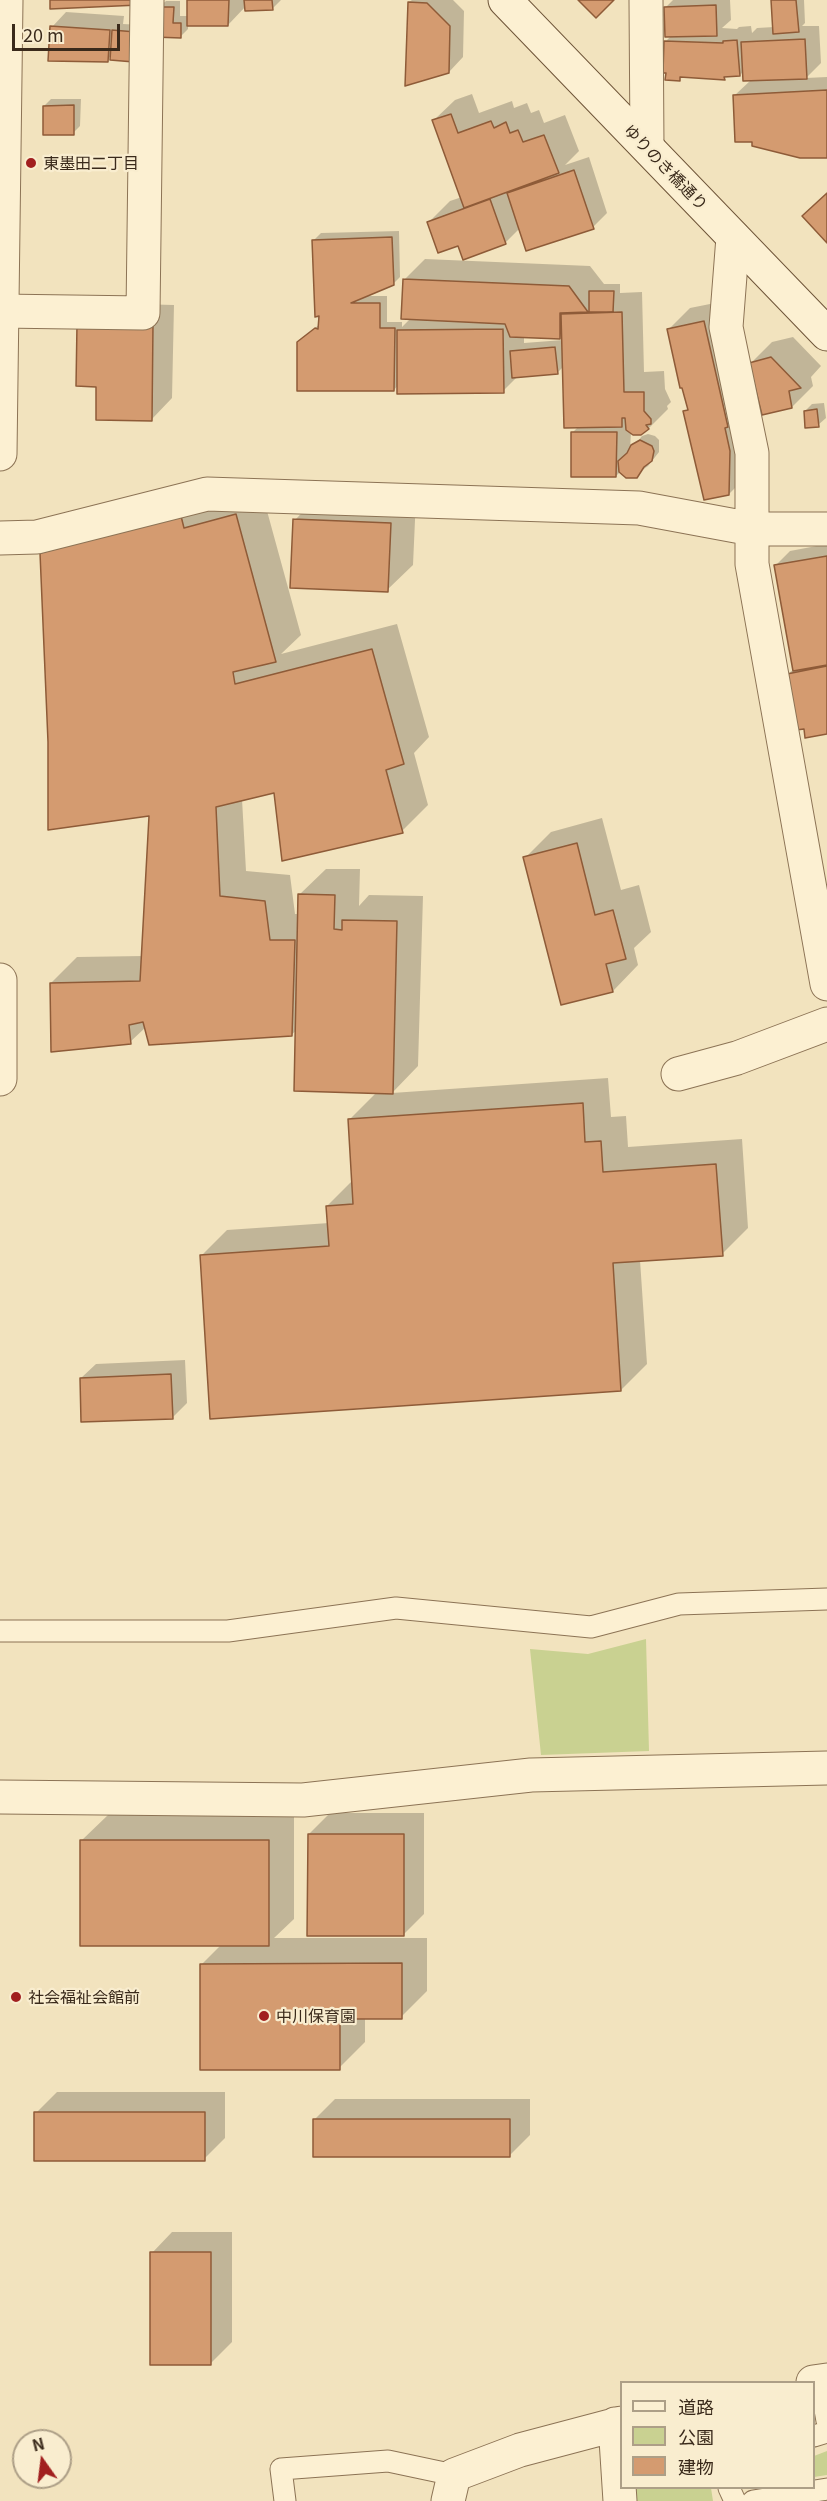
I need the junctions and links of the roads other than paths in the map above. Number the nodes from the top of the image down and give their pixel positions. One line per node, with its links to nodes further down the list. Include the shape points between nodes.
1 (6, 0): 7 (street)
2 (147, 0): 7 (street, via 143,313)
3 (505, 0): 5 (street, ゆりのき橋通り)
4 (646, 0): 5 (street)
5 (647, 146): 6 (street, ゆりのき橋通り)
6 (733, 237): 8 (street, ゆりのき橋通り); 11 (street, via 726,327 752,453)
7 (1, 311): 9 (street)
8 (827, 334)
9 (0, 454)
10 (827, 529): 11 (street)
11 (752, 530): 12 (street, via 639,508 207,494 37,537); 14 (street, via 752,564)
12 (0, 538)
13 (0, 980): 16 (street)
14 (827, 984)
15 (827, 1024): 17 (street, via 737,1058)
16 (0, 1060): 18 (street)
17 (678, 1074)
18 (0, 1079)
19 (827, 1599): 20 (lane, via 679,1605 591,1627 396,1608 228,1631)
20 (0, 1631)
21 (827, 1768): 22 (street, via 531,1775 303,1800)
22 (0, 1797)
23 (820, 2381): 24 (lane)
24 (827, 2421)
25 (618, 2423): 26 (street, via 520,2450); 29 (street)
26 (451, 2488): 28 (lane, via 388,2461 281,2469)
27 (827, 2489): 30 (lane)
28 (285, 2501)
29 (620, 2501)
30 (753, 2501)

